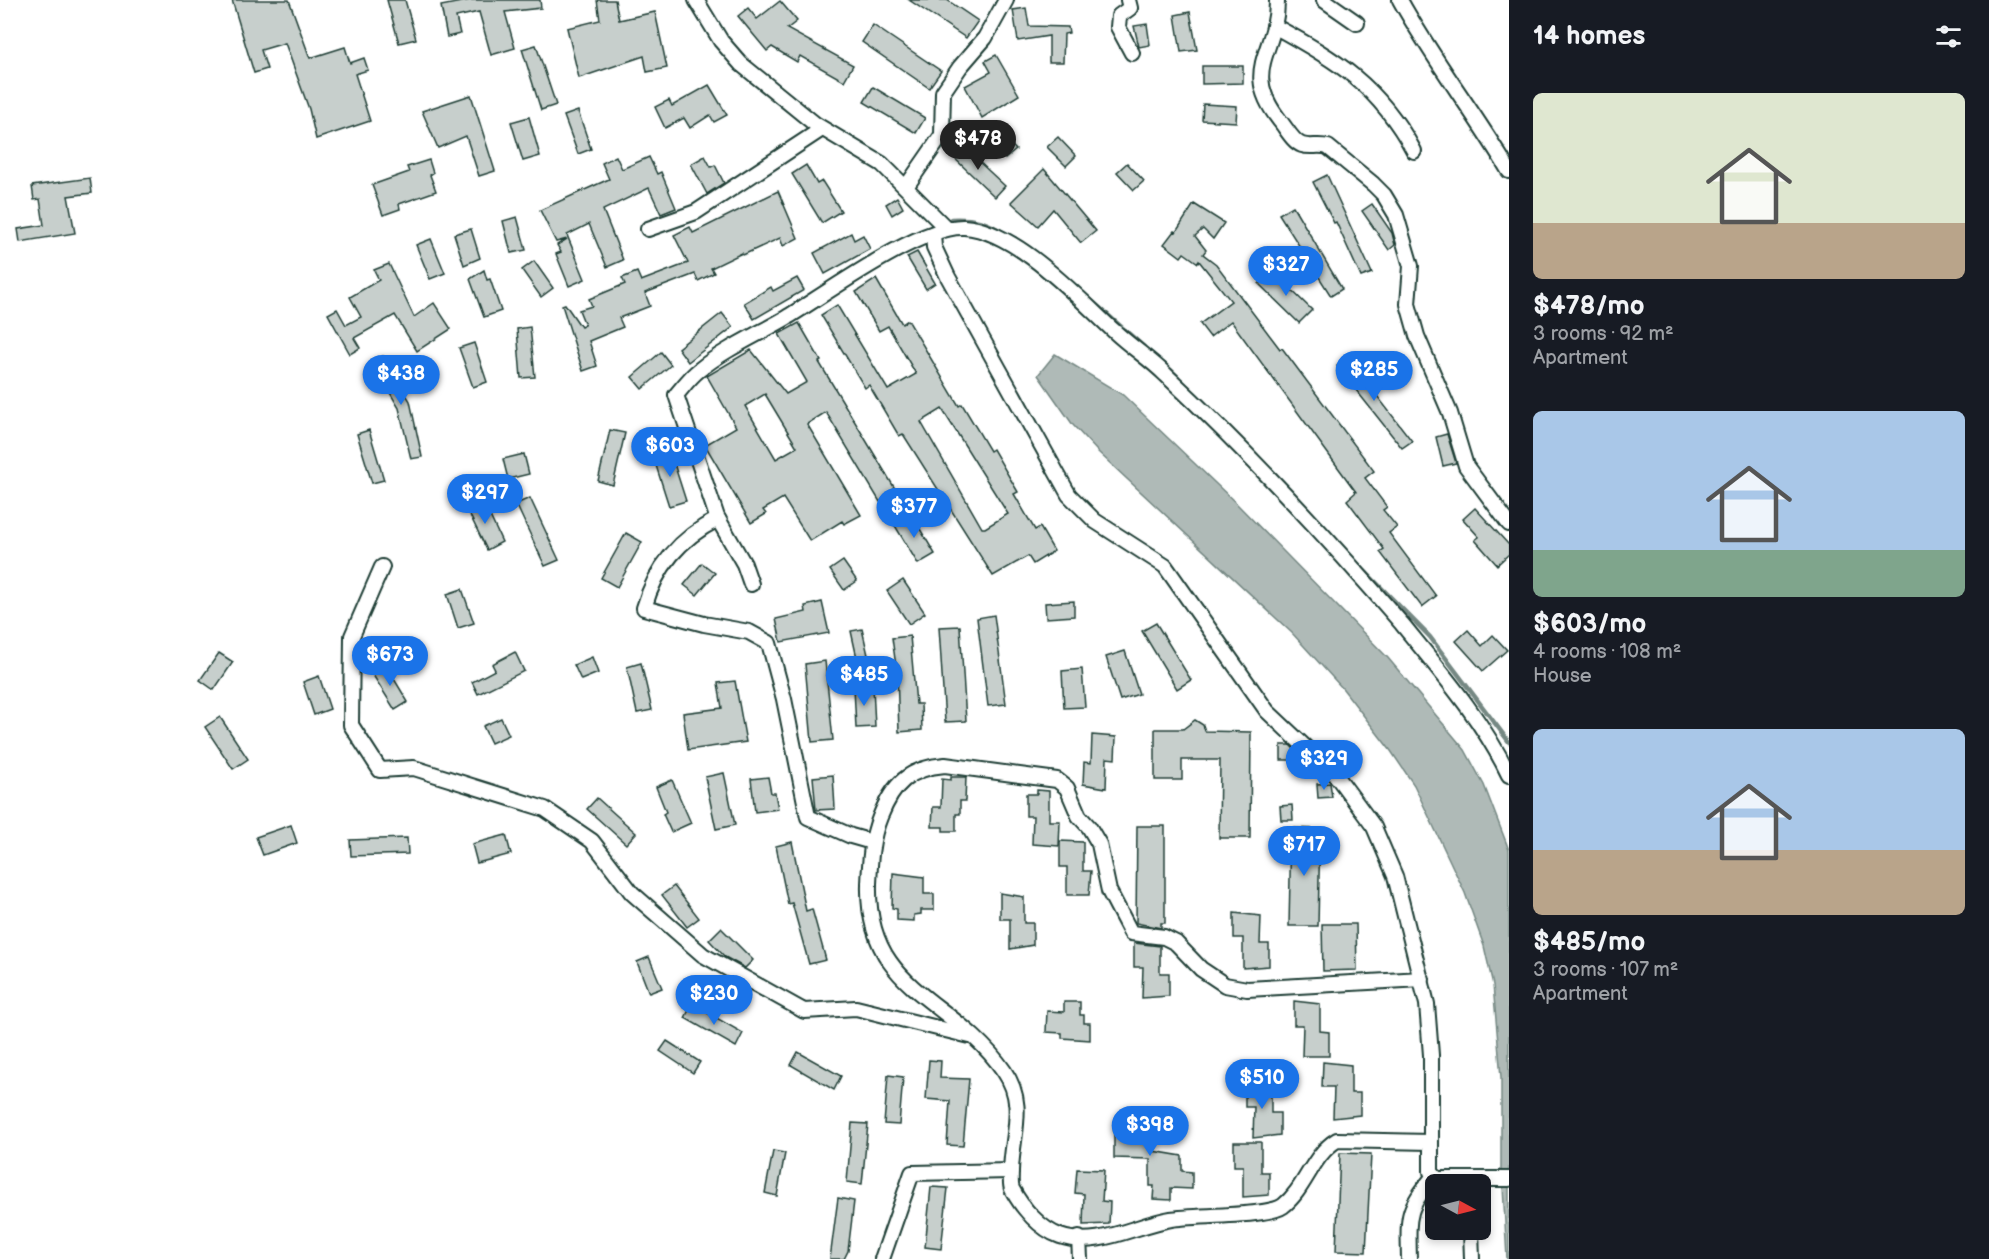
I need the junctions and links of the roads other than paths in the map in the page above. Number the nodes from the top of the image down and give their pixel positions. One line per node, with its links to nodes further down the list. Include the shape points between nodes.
1 (696, 0): 10 (street, via 721,42 741,64)
2 (1006, 0): 13 (street, via 985,38 943,92 942,135)
3 (1128, 0): 9 (street, via 1130,8 1119,16 1117,23)
4 (1277, 0): 8 (street)
5 (1324, 0): 7 (street)
6 (1400, 0): 12 (street, via 1428,50)
7 (1357, 23)
8 (1274, 27): 11 (street, via 1341,66 1370,88 1398,121); 18 (street, via 1260,75 1261,90 1269,107 1299,144 1328,147 1384,195 1396,215 1412,266 1408,304 1417,336 1450,413 1466,466)
9 (1132, 53)
10 (822, 129): 13 (street, via 882,164); 15 (street, via 696,212)
11 (1414, 151)
12 (1509, 171)
13 (906, 187): 14 (street)
14 (946, 228): 16 (street); 21 (street, via 987,231 1046,268 1165,373 1365,581 1466,704 1495,746)
15 (648, 229)
16 (933, 234): 17 (street, via 898,250 730,349 698,371 676,395); 23 (street, via 934,247 948,277 1069,495 1095,521 1165,566 1267,711 1320,759 1362,807 1386,850)
17 (718, 519): 20 (street); 22 (street, via 678,545 650,587 644,608 749,632 769,643 808,817)
18 (1509, 524)
19 (382, 567): 24 (street, via 352,636 351,725 380,770 414,768 545,809 592,841 632,893 703,955 804,1011 856,1008)
20 (751, 584)
21 (1509, 775)
22 (872, 842): 23 (street, via 888,797 898,784 928,766 1057,780 1067,788 1079,816 1099,844 1108,891 1131,933 1164,937 1176,943 1201,969 1225,985 1247,989); 24 (street, via 870,913 881,952 896,972)
23 (1422, 979): 25 (street, via 1430,1027)
24 (975, 1037): 26 (street, via 1004,1070 1018,1102)
25 (1430, 1142): 27 (street); 31 (street, via 1337,1140 1326,1146 1282,1207 1170,1219 1112,1237)
26 (1011, 1171): 31 (street, via 1011,1186 1043,1227 1061,1237); 33 (street, via 912,1173)
27 (1432, 1174)
28 (1509, 1179): 29 (street)
29 (1491, 1180)
30 (1425, 1186): 35 (street, via 1410,1208)
31 (1078, 1238): 34 (street)
32 (1471, 1240): 36 (street)
33 (882, 1259)
34 (1080, 1259)
35 (1409, 1259)
36 (1472, 1259)

